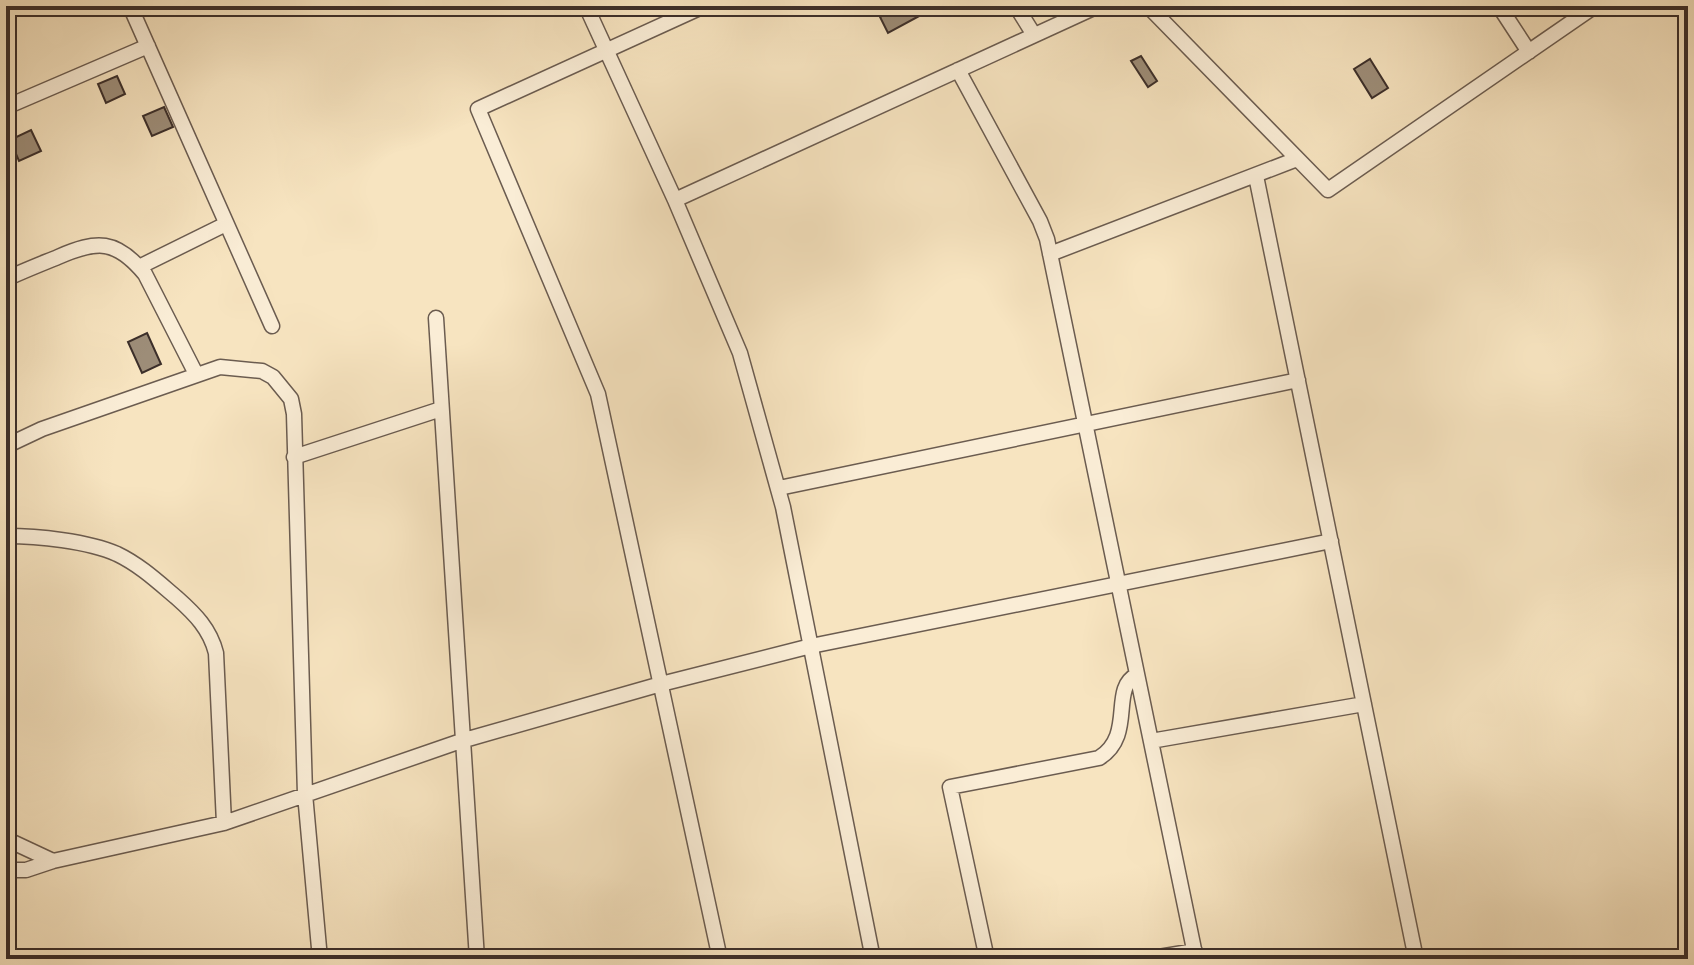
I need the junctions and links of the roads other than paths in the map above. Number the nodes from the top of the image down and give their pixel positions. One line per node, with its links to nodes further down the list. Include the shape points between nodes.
1 (130, 6): 10 (street)
2 (586, 6): 11 (street)
3 (704, 6): 11 (street)
4 (1016, 6): 9 (street)
5 (1098, 6): 9 (street)
6 (1148, 6): 15 (street)
7 (1499, 6): 12 (street)
8 (1595, 6): 12 (street)
9 (1034, 35): 13 (street)
10 (148, 46): 14 (street); 18 (street)
11 (606, 51): 17 (street); 36 (street, via 478,109 598,394)
12 (1529, 52): 15 (street, via 1328,190)
13 (958, 70): 17 (street); 19 (street, via 1040,221)
14 (6, 107)
15 (1297, 159): 16 (street)
16 (1256, 176): 19 (street); 25 (street)
17 (675, 200): 30 (street, via 740,353)
18 (226, 224): 20 (street); 23 (street)
19 (1050, 254): 27 (street)
20 (139, 267): 21 (street, via 117,249 84,245); 24 (street)
21 (6, 279)
22 (436, 318): 26 (street)
23 (272, 326)
24 (196, 374): 28 (street); 29 (street, via 220,367 273,377 291,399)
25 (1298, 380): 27 (street); 32 (street)
26 (441, 409): 29 (street); 38 (street)
27 (1085, 424): 30 (street); 33 (street)
28 (6, 446)
29 (294, 457): 40 (street)
30 (779, 488): 34 (street)
31 (6, 536): 41 (street, via 115,554 147,572 212,635)
32 (1331, 541): 33 (street); 37 (street)
33 (1118, 583): 34 (street); 35 (street)
34 (811, 646): 36 (street); 49 (street)
35 (1137, 675): 39 (street); 50 (street, via 1125,688 1117,741 1099,758 950,787)
36 (661, 684): 38 (street); 48 (street)
37 (1364, 704): 39 (street); 52 (street)
38 (461, 741): 40 (street); 47 (street)
39 (1151, 741): 45 (street)
40 (305, 794): 41 (street); 46 (street)
41 (224, 823): 43 (street)
42 (6, 839): 43 (street)
43 (53, 861): 44 (street)
44 (6, 870)
45 (1196, 955): 51 (street)
46 (320, 959)
47 (477, 959)
48 (720, 959)
49 (873, 959)
50 (987, 959)
51 (1147, 959)
52 (1416, 959)

